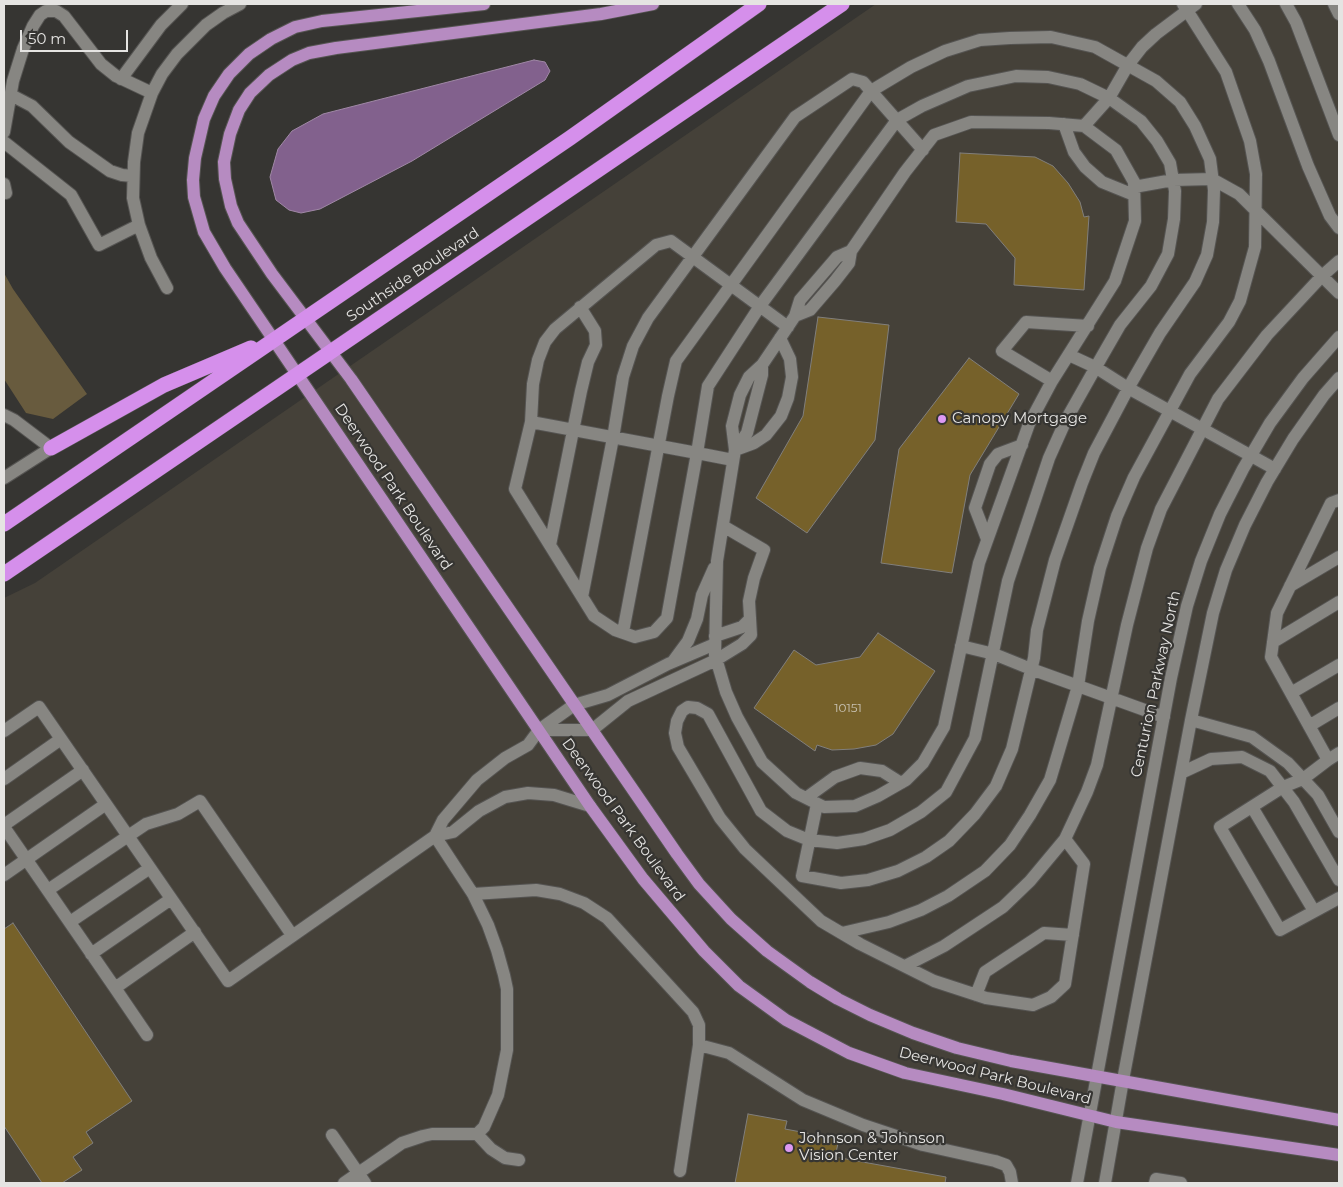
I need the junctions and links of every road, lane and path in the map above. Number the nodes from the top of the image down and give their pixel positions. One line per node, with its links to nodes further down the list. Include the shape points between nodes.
1 (182, 4): 13 (street, via 161,25)
2 (240, 4): 15 (street, via 192,38 162,74)
3 (484, 4): 45 (main road, Deerwood Park Boulevard, via 335,19 295,27 249,54 229,74 214,96 200,132 194,163 196,208 212,248)
4 (653, 4): 40 (main road, Deerwood Park Boulevard, via 601,14 336,48 300,56 262,81 239,110 230,134 224,162 226,188 234,216 243,231)
5 (759, 4): 40 (highway, Southside Boulevard)
6 (842, 4): 46 (highway, Southside Boulevard)
7 (1238, 4): 31 (street, via 1255,30 1269,61 1308,166 1330,216)
8 (1286, 4): 22 (street, via 1296,22)
9 (1334, 4): 11 (street)
10 (1188, 6): 12 (street); 29 (street, via 1226,72 1250,141 1256,174)
11 (1339, 14)
12 (1128, 64): 14 (street, via 1095,47 1051,36 980,40 936,55); 17 (street); 26 (street, via 1156,80 1180,102 1210,159)
13 (121, 79): 15 (street); 16 (street, via 101,64 60,12 50,10 43,12 33,26 23,49)
14 (871, 91): 18 (street); 32 (street, via 862,82 852,79 795,117); 35 (street)
15 (152, 93): 25 (street, via 138,133)
16 (11, 95): 21 (street); 25 (street, via 32,106 69,142 110,171)
17 (1109, 98): 18 (street, via 1080,84 1048,77 1016,76 968,86); 20 (street); 27 (street, via 1141,121 1157,141 1170,163)
18 (897, 120): 24 (street); 38 (street)
19 (1064, 124): 20 (street); 24 (street, via 970,122 934,135); 28 (street, via 1074,152 1085,167 1102,182)
20 (1084, 126): 28 (street, via 1116,150 1134,182)
21 (4, 132)
22 (1339, 135)
23 (4, 142): 30 (street, via 70,195 99,245)
24 (923, 150): 41 (street, via 851,251 849,263 817,303)
25 (133, 176): 30 (street, via 133,198)
26 (1212, 179): 27 (street); 29 (street); 52 (street, via 1213,222 1207,254 1195,282)
27 (1173, 180): 28 (street); 48 (street, via 1174,219 1168,254)
28 (1134, 191): 42 (street, via 1135,221 1115,281)
29 (1254, 207): 34 (street); 53 (street, via 1254,246 1240,301 1229,322 1190,374)
30 (139, 225): 36 (street)
31 (1339, 228)
32 (692, 257): 35 (street); 39 (street, via 670,241 656,245); 58 (street, via 648,318 633,346 623,377)
33 (1339, 261): 34 (street)
34 (1322, 276): 37 (street); 56 (street, via 1267,335 1218,399)
35 (731, 285): 38 (street); 60 (street, via 676,361)
36 (167, 288)
37 (1339, 293)
38 (760, 306): 41 (street); 62 (street, via 708,386)
39 (580, 308): 55 (street, via 545,342 533,384); 57 (street, via 595,331 596,344 588,362)
40 (306, 318): 45 (highway, Southside Boulevard); 46 (main road, Deerwood Park Boulevard)
41 (792, 321): 44 (street)
42 (1088, 326): 47 (street); 51 (street, via 1026,322 1002,351)
43 (1339, 337): 64 (street, Centurion Parkway North, via 1303,378)
44 (780, 338): 63 (street, via 762,366 747,433); 63 (street, via 790,359 792,378 781,416 766,435)
45 (273, 340): 49 (main road, Deerwood Park Boulevard); 61 (highway, via 164,386); 68 (highway, Southside Boulevard)
46 (331, 352): 49 (highway, Southside Boulevard); 91 (main road, Deerwood Park Boulevard)
47 (1069, 355): 48 (street); 51 (street)
48 (1095, 367): 52 (street); 83 (street, via 1048,458 1008,581)
49 (296, 375): 74 (highway, Southside Boulevard); 96 (main road, Deerwood Park Boulevard)
50 (1339, 378): 65 (street, via 1293,439)
51 (1052, 381): 59 (street)
52 (1128, 388): 53 (street); 87 (street, via 1094,453 1055,560 1037,630)
53 (1170, 411): 56 (street); 88 (street, via 1117,516 1098,576)
54 (4, 415): 61 (street)
55 (531, 422): 57 (street); 71 (street, via 515,489)
56 (1203, 428): 64 (street); 90 (street, via 1161,509 1147,548)
57 (573, 430): 58 (street); 71 (street)
58 (613, 438): 60 (street); 76 (street)
59 (1022, 445): 70 (street); 70 (street, via 998,454 990,464 975,508)
60 (658, 446): 62 (street); 79 (street)
61 (51, 448): 66 (street)
62 (697, 453): 63 (street); 79 (street, via 667,618 654,632 635,637)
63 (734, 455): 69 (street)
64 (1251, 455): 65 (street); 93 (street, Centurion Parkway North, via 1220,514 1201,561 1187,606)
65 (1275, 469): 94 (street, via 1245,525 1226,570 1213,613)
66 (4, 478)
67 (1339, 500): 75 (street, via 1332,503)
68 (4, 524)
69 (723, 526): 73 (street); 78 (street, via 764,550 749,601)
70 (987, 539): 82 (street)
71 (550, 545): 76 (street)
72 (1339, 557): 75 (street)
73 (717, 561): 80 (street); 85 (street, via 702,595 688,641)
74 (4, 574)
75 (1290, 586): 81 (street, via 1277,613)
76 (582, 597): 79 (street, via 594,616)
77 (1339, 602): 81 (street)
78 (750, 620): 80 (street); 84 (street, via 751,635)
79 (623, 632)
80 (715, 640): 84 (street); 85 (street)
81 (1273, 642): 89 (street, via 1271,658)
82 (961, 646): 83 (street); 106 (street, via 944,727 923,763)
83 (994, 654): 87 (street); 117 (street, via 975,738 946,792 921,812 890,830 864,839)
84 (716, 660): 97 (street, via 628,701); 108 (street, via 737,717 762,762 796,794)
85 (672, 662): 91 (street, via 608,695)
86 (1339, 664): 89 (street)
87 (1031, 669): 88 (street); 117 (street, via 1012,749 996,786 949,841 898,871 868,880 841,883 802,876)
88 (1078, 686): 90 (street); 129 (street, via 1050,780 1010,845 984,871 948,896 889,922)
89 (1291, 693): 95 (street)
90 (1112, 698): 93 (street); 116 (street, via 1087,792)
91 (574, 705): 96 (street); 97 (main road, Deerwood Park Boulevard)
92 (1339, 708): 95 (street)
93 (1164, 717): 138 (street, Centurion Parkway North)
94 (1191, 720): 103 (street); 105 (street, via 1252,737 1288,763)
95 (1309, 726): 101 (street)
96 (539, 730): 97 (street); 110 (main road, Deerwood Park Boulevard); 115 (street, via 528,744 477,780 443,820)
97 (592, 730): 138 (main road, Deerwood Park Boulevard, via 699,884 767,951 810,982 870,1015 957,1048)
98 (4, 731): 99 (street, via 39,707)
99 (61, 738): 102 (street); 104 (street)
100 (1339, 753): 101 (street)
101 (1328, 760): 105 (street)
102 (83, 770): 109 (street); 112 (street)
103 (1181, 773): 107 (street, via 1211,759 1242,756 1270,771); 139 (street)
104 (4, 779)
105 (1303, 779): 107 (street); 113 (street, via 1318,795)
106 (901, 783): 108 (street, via 855,806 824,807); 108 (street, via 882,771 860,768 835,777)
107 (1282, 787): 111 (street); 121 (street)
108 (811, 801): 117 (street)
109 (106, 804): 114 (street); 118 (street)
110 (590, 806): 115 (street, via 554,795 528,793 505,797 479,811 453,832); 140 (main road, Deerwood Park Boulevard, via 643,879 704,951 739,986 786,1020 849,1053 906,1073)
111 (1252, 807): 126 (street); 126 (street, via 1220,827 1280,930)
112 (4, 826): 118 (street)
113 (1339, 832)
114 (128, 836): 119 (street); 122 (street); 131 (street, via 146,824 178,814 200,801)
115 (434, 836): 123 (street); 131 (street)
116 (1065, 839): 130 (street, via 1084,864); 133 (street, via 1003,907 944,946)
117 (809, 840): 129 (street, via 787,831 761,811 708,714 688,707 682,712 675,733 678,748 720,818 744,849 774,878 821,921)
118 (26, 859): 120 (street); 122 (street)
119 (150, 868): 125 (street); 127 (street)
120 (4, 874)
121 (1339, 880)
122 (48, 890): 127 (street)
123 (473, 894): 137 (street, via 536,890 560,894 584,903 607,918 693,1012 699,1025); 143 (street, via 498,950 507,1008 507,1050 498,1095 484,1127)
124 (1339, 898): 126 (street)
125 (172, 899): 128 (street); 132 (street)
126 (1314, 911)
127 (70, 922): 132 (street)
128 (195, 932): 131 (street, via 228,980); 134 (street)
129 (842, 933): 133 (street)
130 (1073, 935): 135 (street, via 1044,933 985,972); 135 (street, via 1065,984 1051,997 1033,1005)
131 (292, 936)
132 (91, 954): 134 (street)
133 (905, 966): 135 (street, via 934,981)
134 (115, 988): 136 (street)
135 (976, 995)
136 (147, 1035)
137 (699, 1045): 147 (street); 150 (street, via 729,1053 803,1100 863,1125 923,1145 1006,1165)
138 (1097, 1076): 139 (main road, Deerwood Park Boulevard); 140 (street, Centurion Parkway North)
139 (1123, 1080): 141 (main road, Deerwood Park Boulevard); 142 (street)
140 (1090, 1116): 142 (main road, Deerwood Park Boulevard); 151 (street, Centurion Parkway North)
141 (1339, 1120)
142 (1116, 1122): 145 (main road, Deerwood Park Boulevard); 152 (street)
143 (477, 1134): 146 (street, via 504,1158); 148 (street, via 432,1134 402,1143)
144 (332, 1135): 148 (street)
145 (1339, 1155)
146 (518, 1160)
147 (680, 1170)
148 (361, 1179): 149 (street)
149 (344, 1183)
150 (1012, 1183)
151 (1076, 1183)
152 (1105, 1183)
153 (1155, 1183): 154 (street, via 1156,1179)
154 (1181, 1183)

